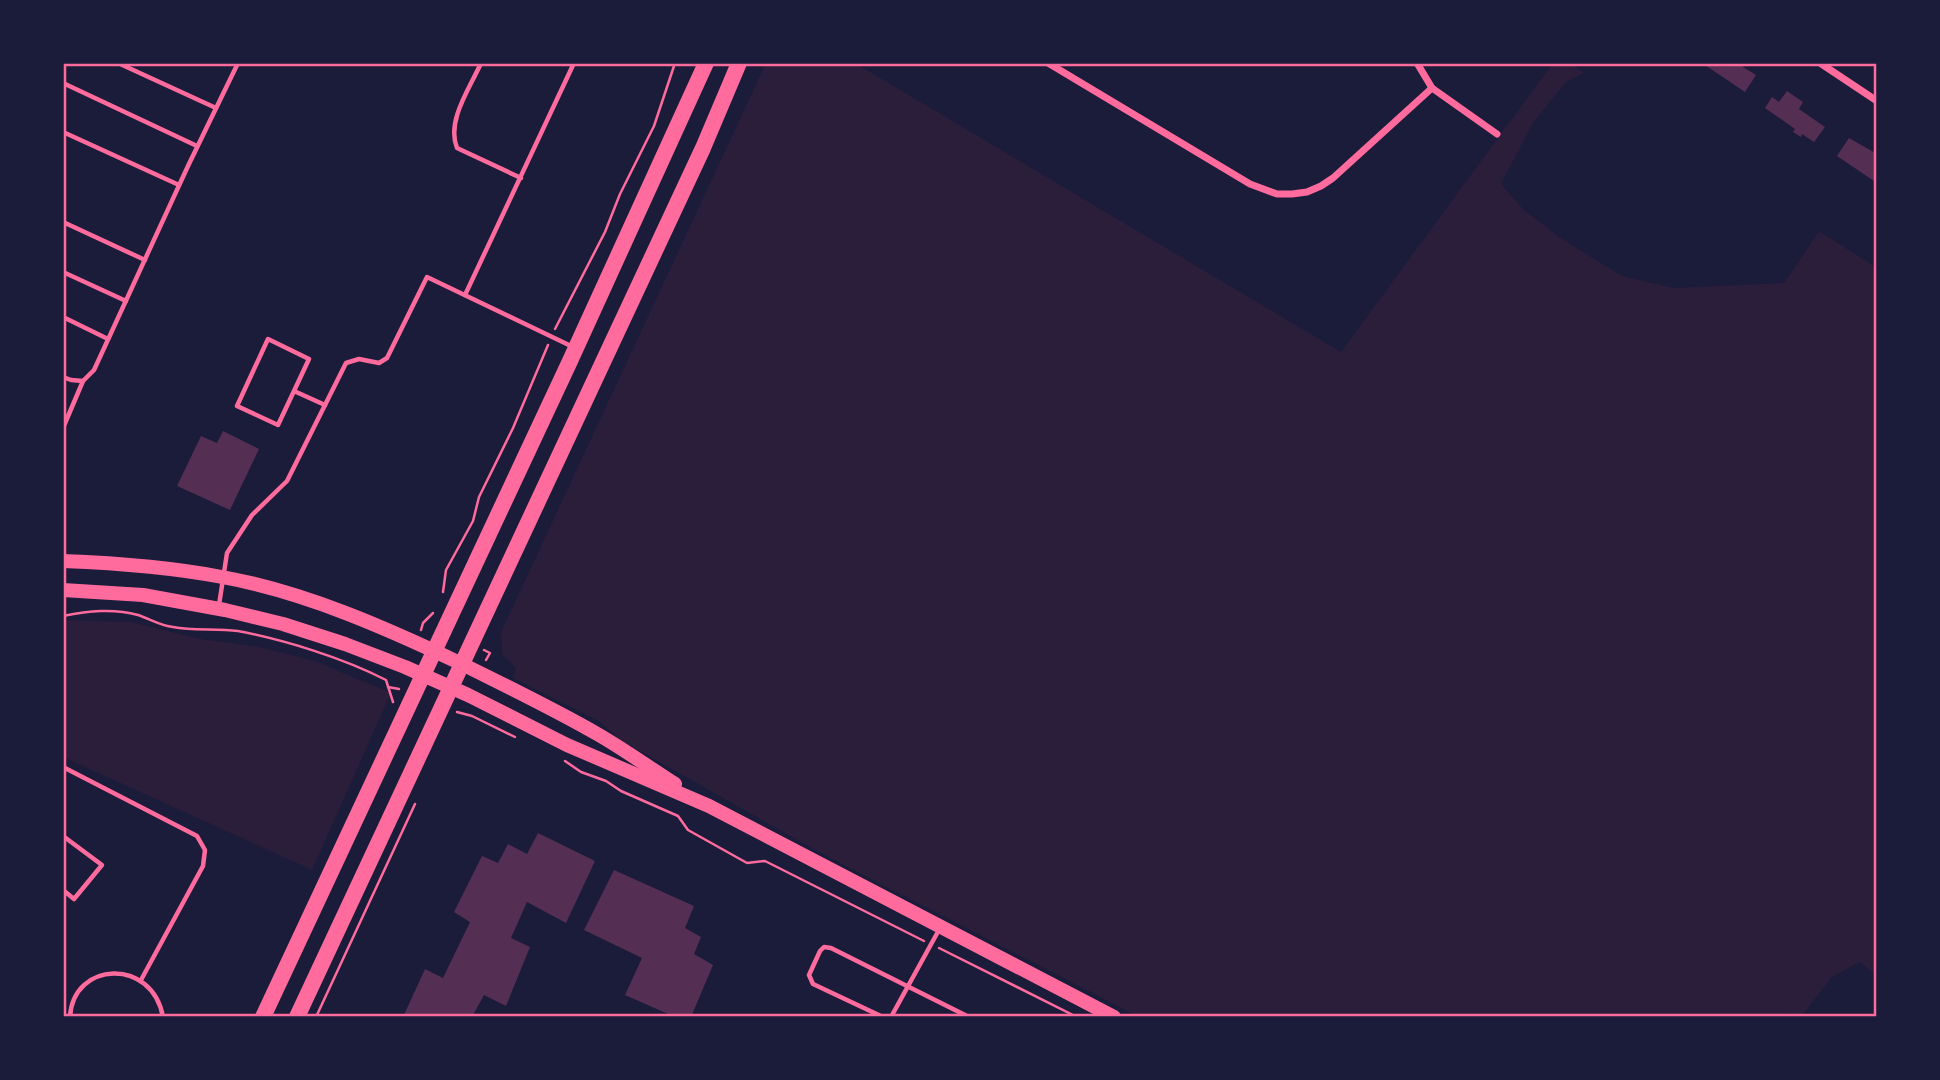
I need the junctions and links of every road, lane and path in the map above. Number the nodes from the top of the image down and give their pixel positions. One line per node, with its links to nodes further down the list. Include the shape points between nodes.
1 (118, 63): 14 (lane)
2 (238, 63): 14 (lane)
3 (481, 63): 18 (lane, via 455,120 453,137 457,148)
4 (574, 63): 18 (lane)
5 (675, 63): 26 (path, via 654,126)
6 (706, 63): 28 (main road)
7 (740, 63): 43 (main road)
8 (1048, 63): 12 (street, via 1250,184 1278,194 1307,192 1333,178)
9 (1417, 63): 12 (street)
10 (1820, 63): 13 (street)
11 (63, 83): 17 (lane)
12 (1432, 88): 16 (street)
13 (1877, 101)
14 (216, 108): 17 (lane)
15 (63, 132): 19 (lane)
16 (1497, 134)
17 (197, 146): 19 (lane)
18 (521, 178): 23 (lane)
19 (179, 185): 21 (lane)
20 (63, 222): 21 (lane)
21 (145, 260): 24 (lane)
22 (63, 272): 24 (lane)
23 (465, 295): 26 (lane); 32 (lane, via 427,277 387,358 379,363 359,359 346,363)
24 (126, 301): 27 (lane)
25 (63, 317): 27 (lane)
26 (552, 337): 28 (lane); 37 (path, via 479,497 473,521 446,570)
27 (108, 339): 30 (lane, via 94,370)
28 (576, 348): 42 (main road)
29 (63, 377): 30 (lane)
30 (83, 381): 33 (lane)
31 (294, 391): 31 (lane, via 309,359 268,339 237,406 278,425); 32 (lane)
32 (325, 405): 35 (lane, via 287,481 252,515 227,553)
33 (63, 428)
34 (63, 561): 35 (main road)
35 (223, 577): 38 (lane); 41 (main road, via 306,600)
36 (63, 590): 38 (main road, via 143,595)
37 (443, 595)
38 (218, 609): 44 (main road, via 345,643)
39 (434, 612): 41 (path)
40 (63, 616): 46 (path, via 113,610 168,627 237,631 368,671 386,680)
41 (417, 642): 42 (main road)
42 (434, 650): 43 (main road); 45 (main road)
43 (462, 664): 47 (main road); 53 (main road, via 602,737)
44 (405, 667): 45 (main road); 46 (path)
45 (423, 675): 47 (main road); 48 (main road)
46 (388, 687): 48 (path)
47 (452, 688): 49 (main road); 53 (main road, via 567,745)
48 (414, 694): 62 (main road)
49 (443, 707): 50 (path); 63 (main road)
50 (519, 739)
51 (559, 758): 57 (path, via 678,816 688,830 747,863 765,861)
52 (63, 766): 58 (lane, via 197,836 205,850 203,866)
53 (709, 806): 56 (main road)
54 (63, 836): 55 (lane, via 102,865 74,899)
55 (63, 890)
56 (940, 927): 57 (lane); 68 (main road)
57 (931, 944): 59 (lane); 67 (path)
58 (141, 979): 60 (lane, via 111,973 97,977 75,998); 61 (lane, via 161,1003)
59 (908, 987): 64 (lane, via 831,948 820,951 809,975 813,984); 65 (lane); 66 (lane)
60 (70, 1017)
61 (163, 1017)
62 (263, 1017)
63 (297, 1017)
64 (883, 1017)
65 (891, 1017)
66 (970, 1017)
67 (1077, 1017)
68 (1114, 1017)

